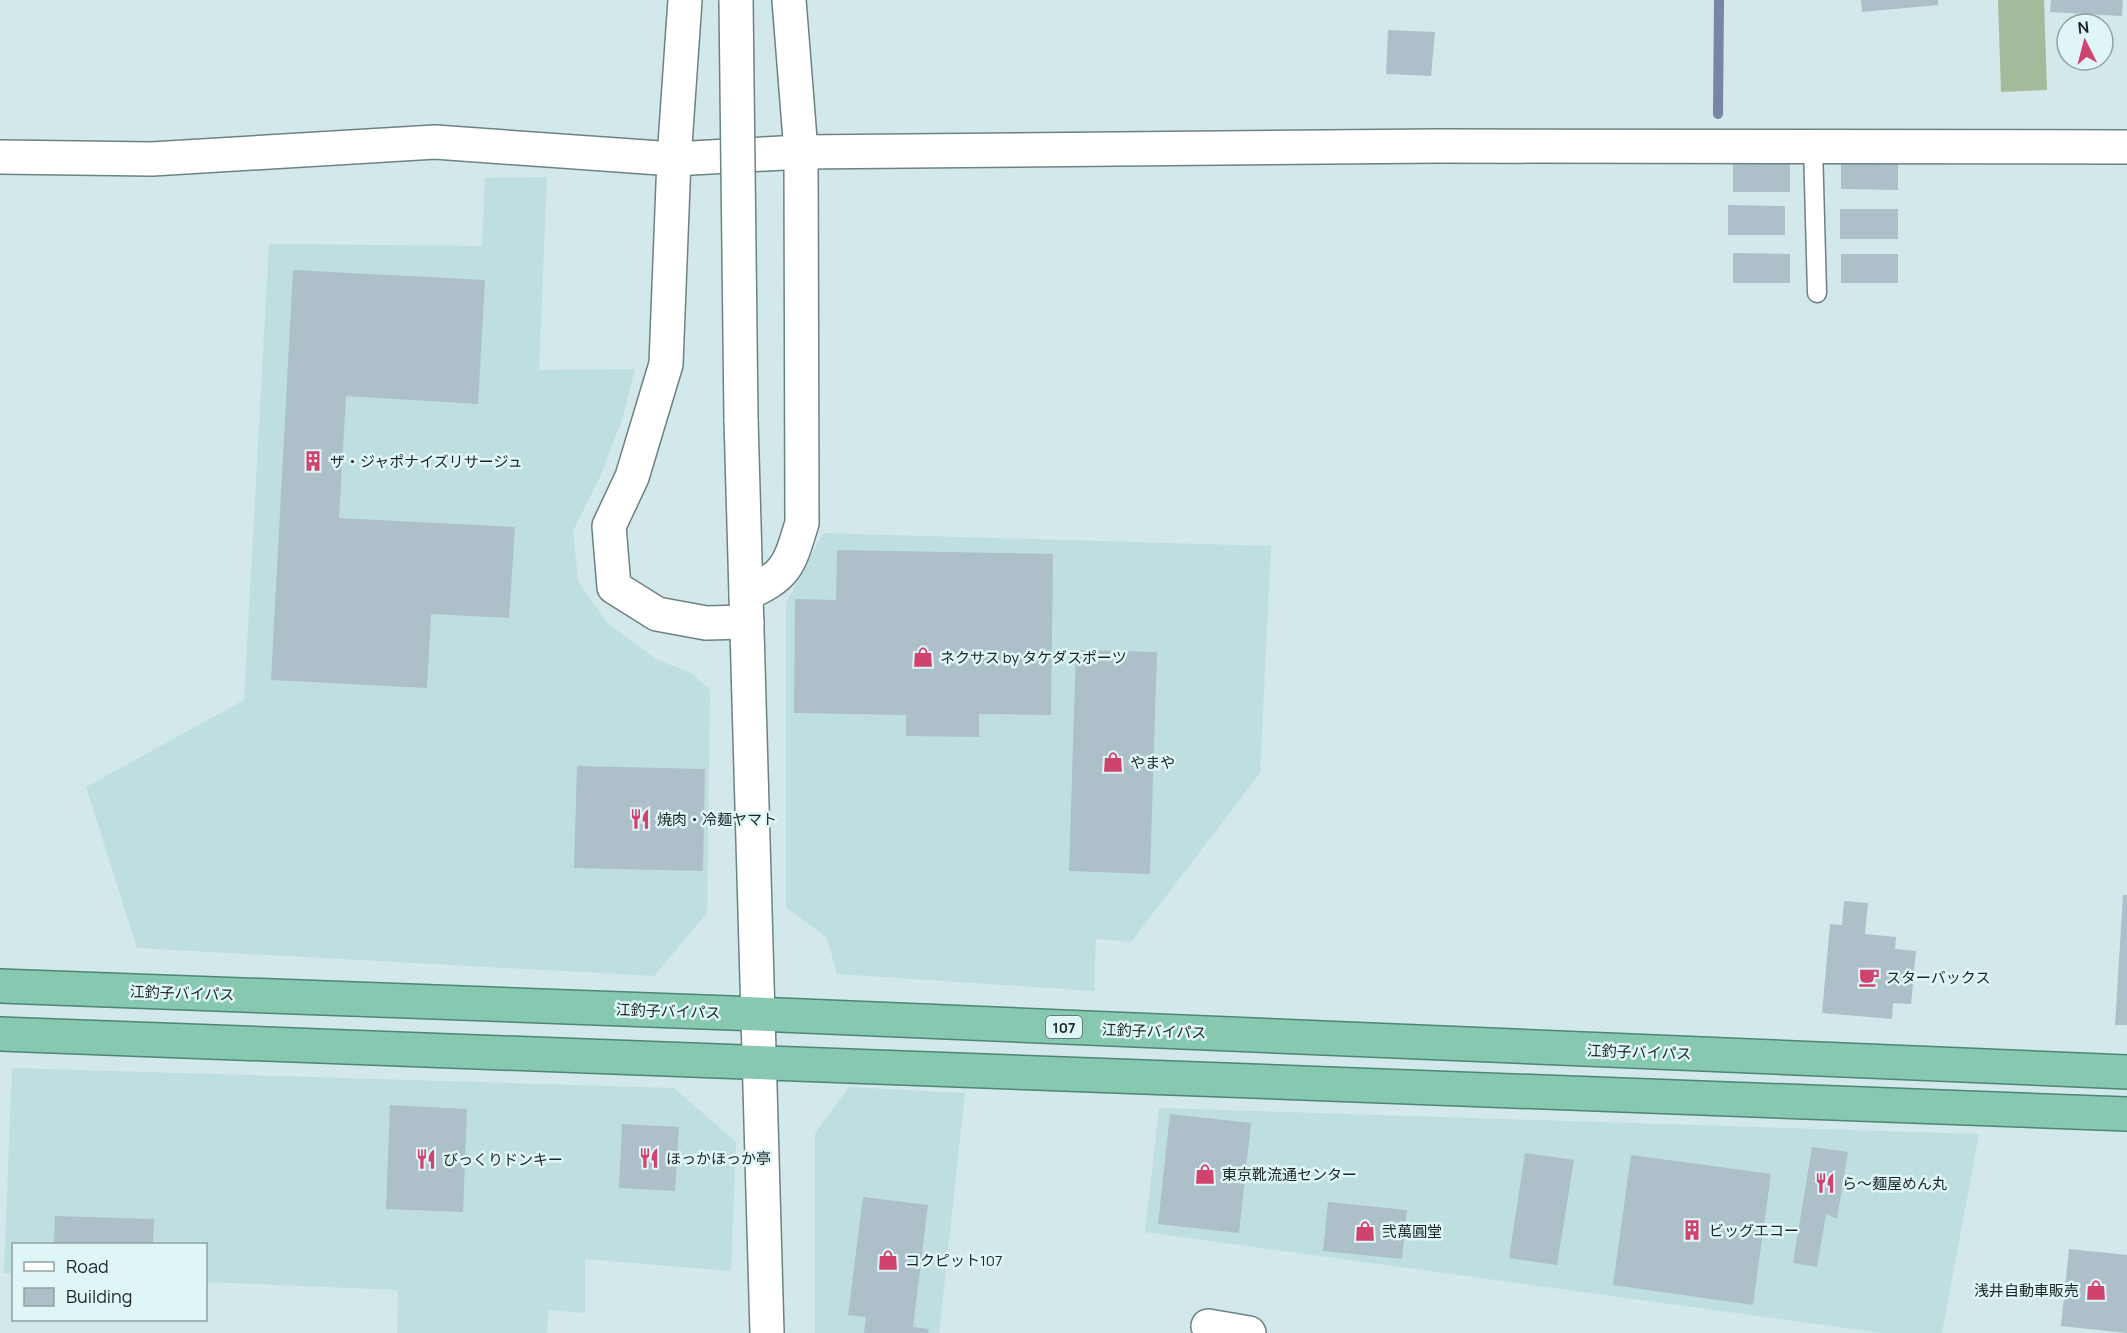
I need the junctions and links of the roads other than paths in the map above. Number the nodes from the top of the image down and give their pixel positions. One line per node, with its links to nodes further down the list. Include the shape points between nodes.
1 (685, 0): 8 (street)
2 (736, 0): 10 (street, bridge)
3 (789, 0): 6 (street)
4 (1813, 146): 5 (street); 6 (street); 9 (lane)
5 (2127, 147)
6 (801, 152): 8 (street); 10 (street, via 802,523 789,564)
7 (0, 157): 8 (street, via 152,159 435,142)
8 (674, 159): 10 (street, via 666,364 632,477 609,526 614,586 657,614 706,623)
9 (1817, 293)
10 (746, 608): 12 (street)
11 (0, 986): 12 (highway, 江釣子バイパス / 107)
12 (758, 1014): 14 (street); 15 (highway, 江釣子バイパス / 107)
13 (0, 1034): 14 (highway)
14 (759, 1063): 16 (highway); 18 (street)
15 (2127, 1072)
16 (2127, 1114)
17 (1208, 1326): 19 (street)
18 (767, 1333)
19 (1249, 1333)

